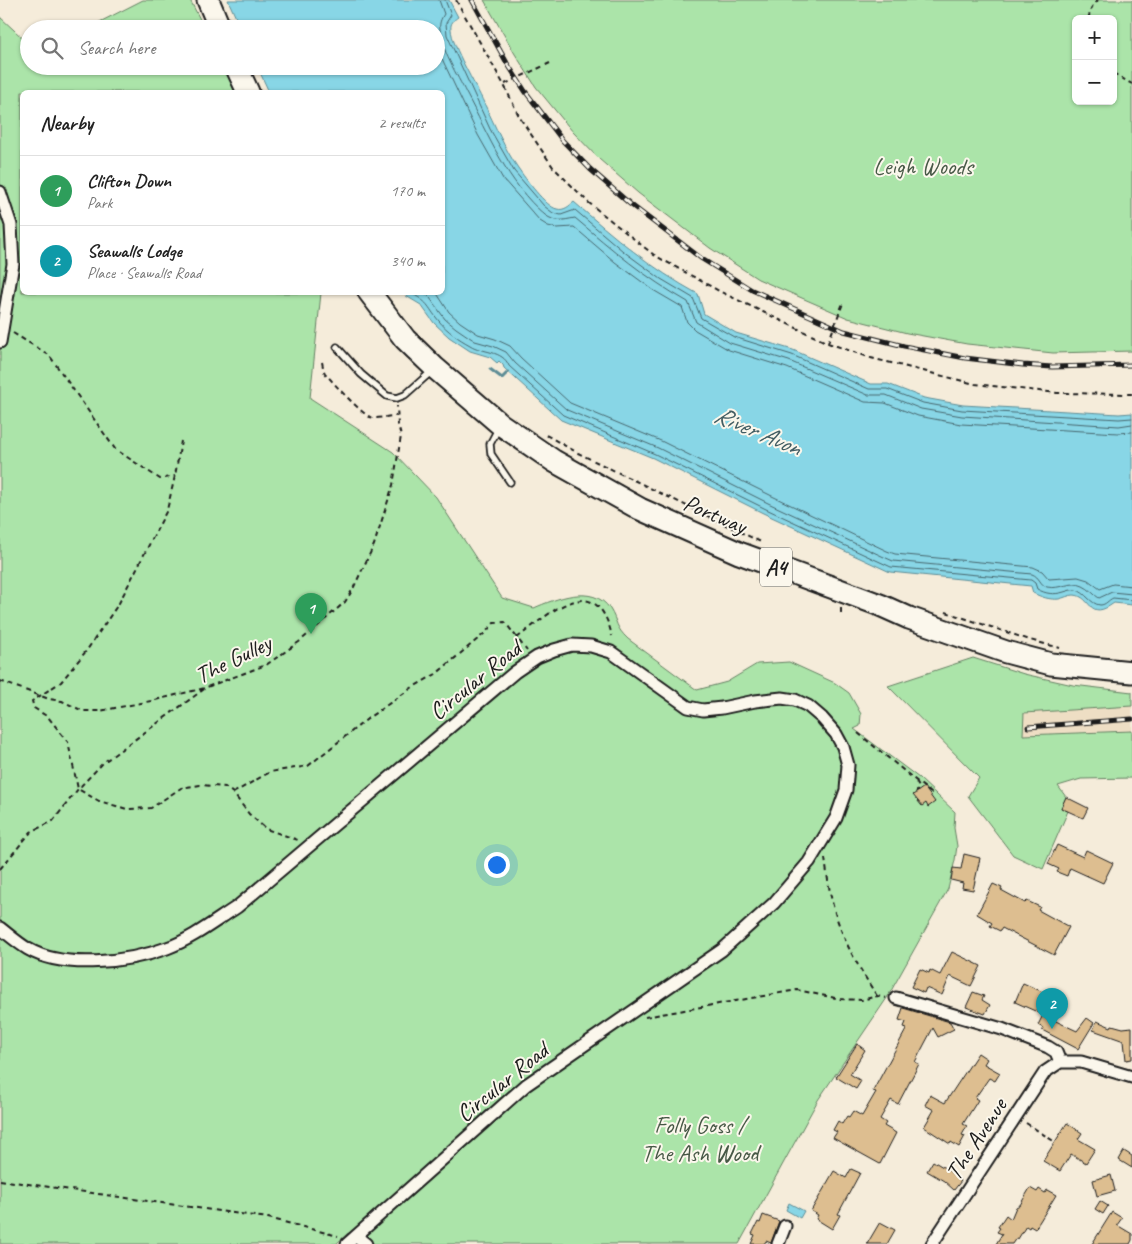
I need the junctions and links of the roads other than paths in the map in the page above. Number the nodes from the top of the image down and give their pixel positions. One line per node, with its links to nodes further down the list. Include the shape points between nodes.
1 (208, 0): 2 (highway)
2 (216, 20)
3 (240, 75): 4 (highway)
4 (247, 90)
5 (0, 192): 7 (street, via 11,225 13,264)
6 (371, 295): 9 (highway, Portway / A4, via 404,339)
7 (0, 342)
8 (337, 347): 9 (lane, via 387,396 397,398 408,393)
9 (435, 368): 10 (highway, Portway / A4)
10 (500, 424): 11 (lane, via 490,444 491,454); 12 (highway, Portway / A4, via 554,461 640,510 739,553 1006,652 1052,664)
11 (510, 482)
12 (1132, 672)
13 (0, 928): 18 (street, Circular Road, via 29,949 58,960 126,959 167,948 237,907 515,672 537,657 572,645 611,652 688,707 703,710 782,698 795,700 815,712 836,734 843,747 848,765 846,790 836,818 809,862 774,903 722,950 526,1085)
14 (896, 998): 15 (street, via 1002,1029 1048,1047 1056,1052)
15 (1060, 1062): 16 (street, via 1081,1062); 21 (street, The Avenue, via 1045,1072)
16 (1132, 1076)
17 (785, 1226): 20 (street)
18 (350, 1241): 19 (street)
19 (366, 1244)
20 (778, 1244)
21 (932, 1244)

